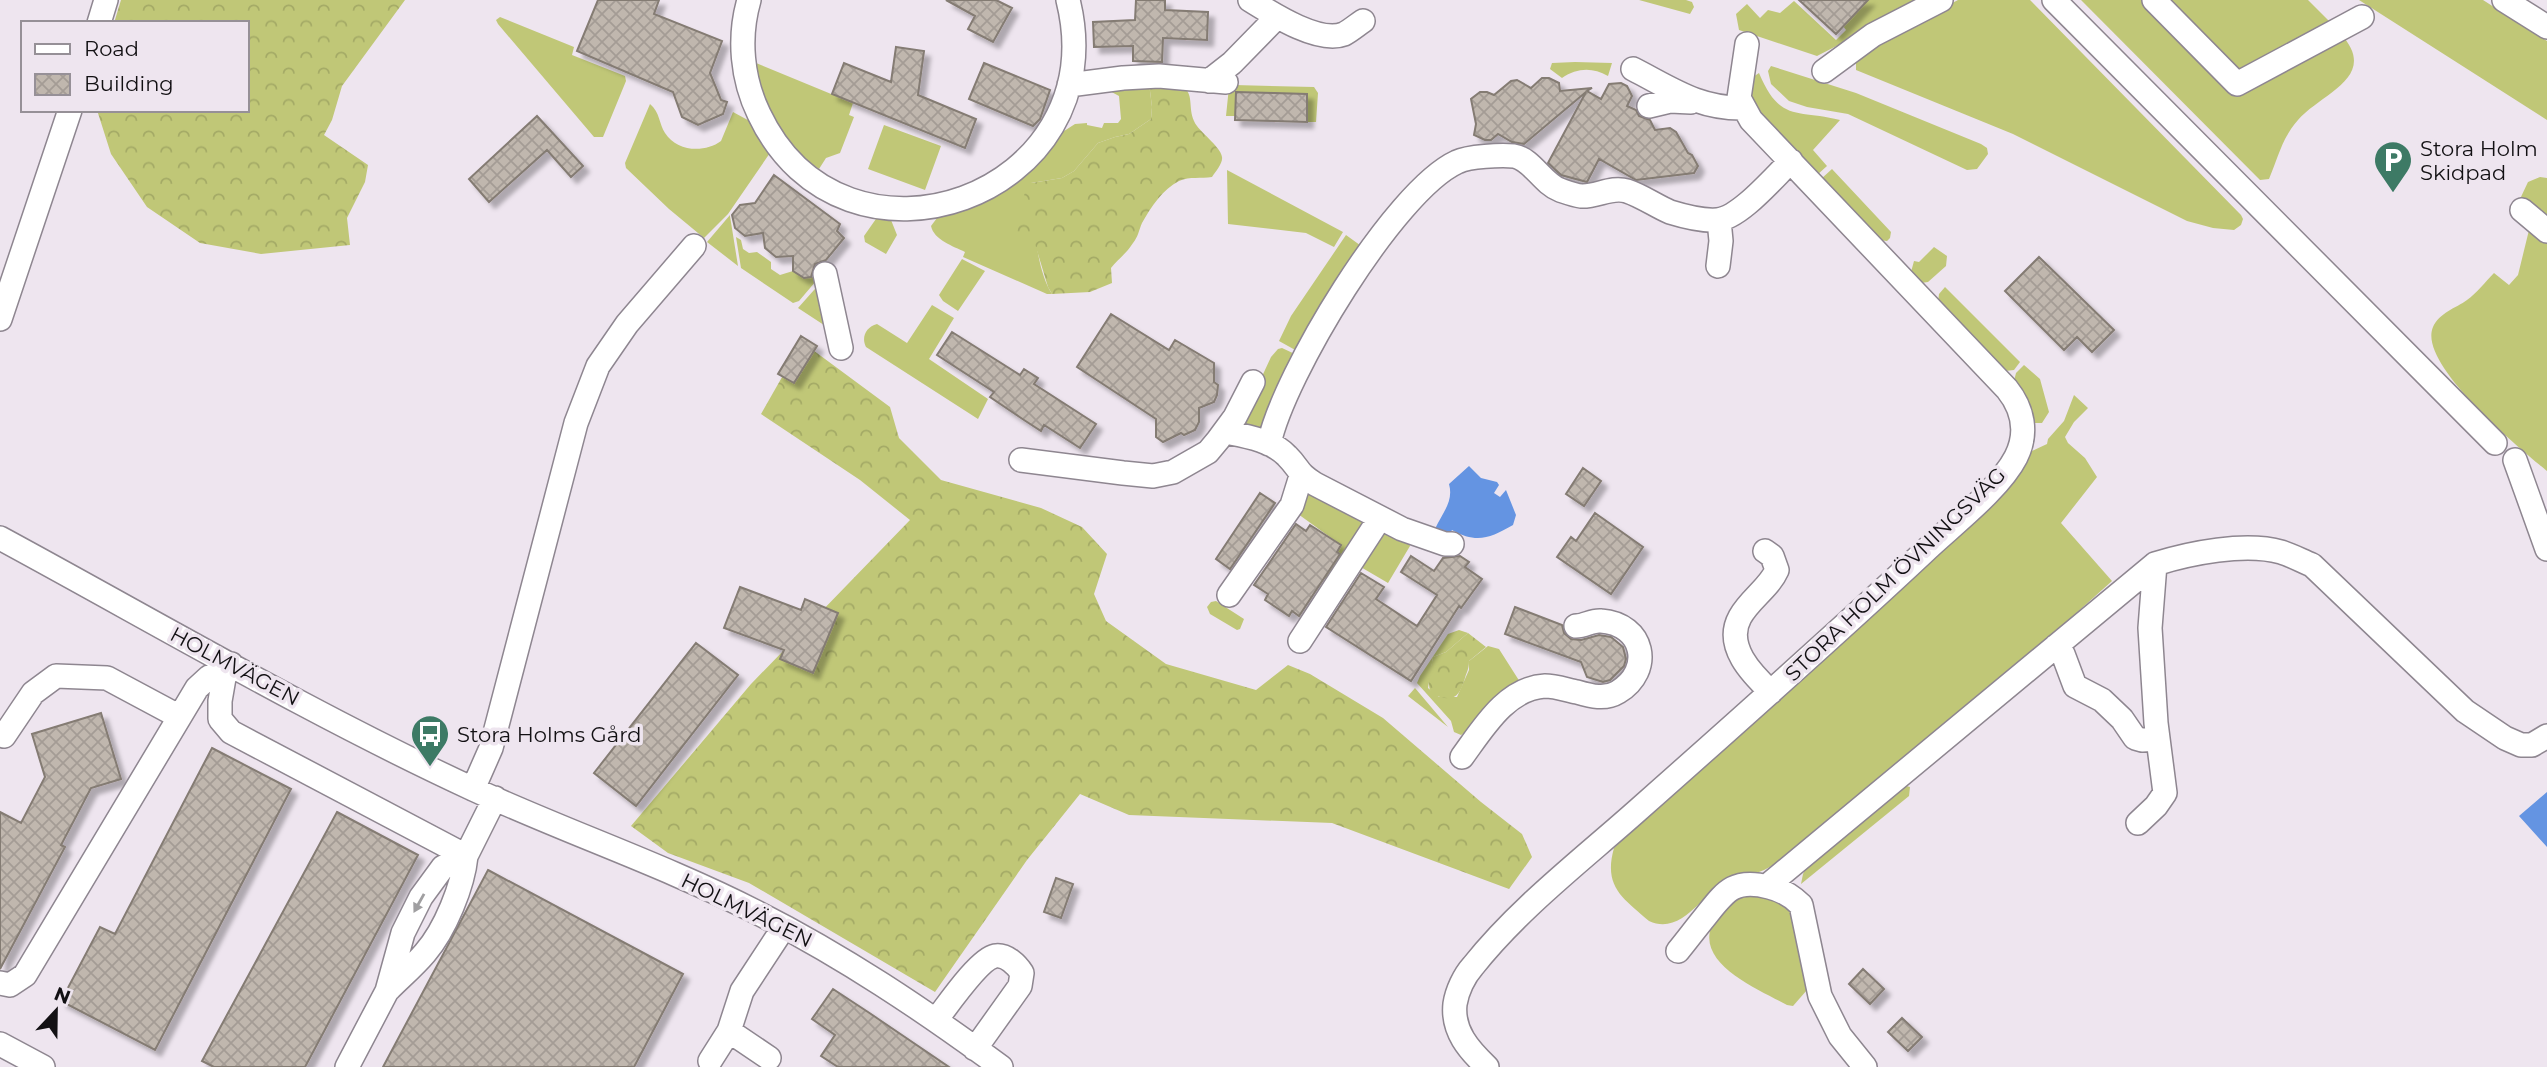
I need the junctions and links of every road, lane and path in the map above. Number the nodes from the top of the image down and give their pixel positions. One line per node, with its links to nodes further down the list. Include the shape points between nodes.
1 (106, 0): 11 (street)
2 (748, 0): 17 (street, via 743,29 746,79 765,127 779,148 810,177 873,205 909,209 946,205 994,186 1041,143)
3 (1068, 0): 17 (street, via 1074,36)
4 (1251, 0): 10 (street)
5 (1941, 0): 16 (street, via 1873,35)
6 (2054, 0): 33 (street)
7 (2154, 0): 9 (street, via 2237,84)
8 (2504, 0): 13 (street)
9 (2362, 17)
10 (1276, 18): 12 (street, via 1342,35); 17 (street, via 1218,81 1159,76)
11 (100, 21)
12 (1363, 21)
13 (2547, 27)
14 (1747, 44): 20 (street, via 1739,98)
15 (1633, 69): 18 (street)
16 (1824, 71)
17 (1069, 85)
18 (1698, 103): 19 (street, via 1670,101); 20 (street)
19 (1649, 106)
20 (1744, 107): 22 (street, STORA HOLM ÖVNINGSVÄG)
21 (68, 112): 29 (street)
22 (1791, 161): 24 (street, via 1754,197); 49 (street, STORA HOLM ÖVNINGSVÄG, via 2007,388 2023,416 2015,459 1991,489)
23 (2522, 210): 25 (street)
24 (1719, 220): 27 (street); 34 (street, via 1672,212 1626,190 1582,196 1564,191 1550,186 1516,156 1455,162 1425,185 1372,249 1304,355 1276,416)
25 (2547, 231)
26 (694, 246): 55 (street, via 627,324 598,366 576,423 491,748)
27 (1718, 266)
28 (825, 274): 30 (street)
29 (0, 319)
30 (841, 348)
31 (1254, 382): 32 (street)
32 (1225, 432): 34 (street); 35 (street, via 1191,464 1153,475)
33 (2495, 443)
34 (1269, 444): 37 (street, via 1288,457)
35 (1021, 460)
36 (2515, 460): 41 (street)
37 (1301, 476): 38 (street); 44 (street, via 1292,505)
38 (1380, 518): 40 (street, via 1419,536); 46 (street)
39 (0, 538): 48 (street, HOLMVÄGEN)
40 (1452, 544)
41 (2547, 548)
42 (1765, 551): 49 (street, via 1777,570 1740,616 1736,635 1744,663)
43 (2155, 564): 47 (street); 52 (street, via 2181,555 2251,548 2280,552 2312,565 2465,711 2521,745 2532,745); 53 (street, via 2150,628)
44 (1229, 594)
45 (1576, 626): 54 (street, via 1600,621 1630,631 1641,656 1632,679 1605,697 1545,686 1531,690 1500,708)
46 (1300, 641)
47 (2056, 646): 53 (street, via 2075,686 2102,700 2135,738); 59 (street)
48 (228, 671): 50 (street, via 209,677); 55 (street, HOLMVÄGEN); 58 (street, via 220,719 231,732)
49 (1771, 692): 73 (street, STORA HOLM ÖVNINGSVÄG, via 1574,862 1473,965 1455,1004 1458,1031)
50 (178, 716): 51 (street, via 107,678 56,676 33,693); 62 (street, via 25,975 10,985)
51 (4, 736)
52 (2547, 736)
53 (2158, 739): 57 (street, via 2165,793)
54 (1462, 757)
55 (473, 789): 56 (street, HOLMVÄGEN)
56 (495, 798): 58 (street); 60 (street, HOLMVÄGEN, via 686,879)
57 (2138, 823)
58 (466, 856): 63 (street, via 464,876 446,919 427,951); 63 (street, one-way to 63, via 443,867 421,897 403,933)
59 (1767, 886): 61 (street, via 1749,884 1728,890); 74 (street, via 1801,905 1820,996 1840,1035)
60 (784, 927): 64 (street, HOLMVÄGEN, via 848,962); 65 (street, via 741,991)
61 (1678, 951)
62 (0, 983)
63 (387, 991): 71 (street)
64 (936, 1020): 66 (street, HOLMVÄGEN); 66 (street, via 983,963 994,956 1004,957 1018,967 1020,986)
65 (729, 1031): 68 (street); 69 (street)
66 (975, 1049): 72 (street, HOLMVÄGEN)
67 (2, 1051): 70 (street)
68 (771, 1056)
69 (709, 1061)
70 (43, 1067)
71 (347, 1067)
72 (1001, 1067)
73 (1487, 1067)
74 (1865, 1067)

